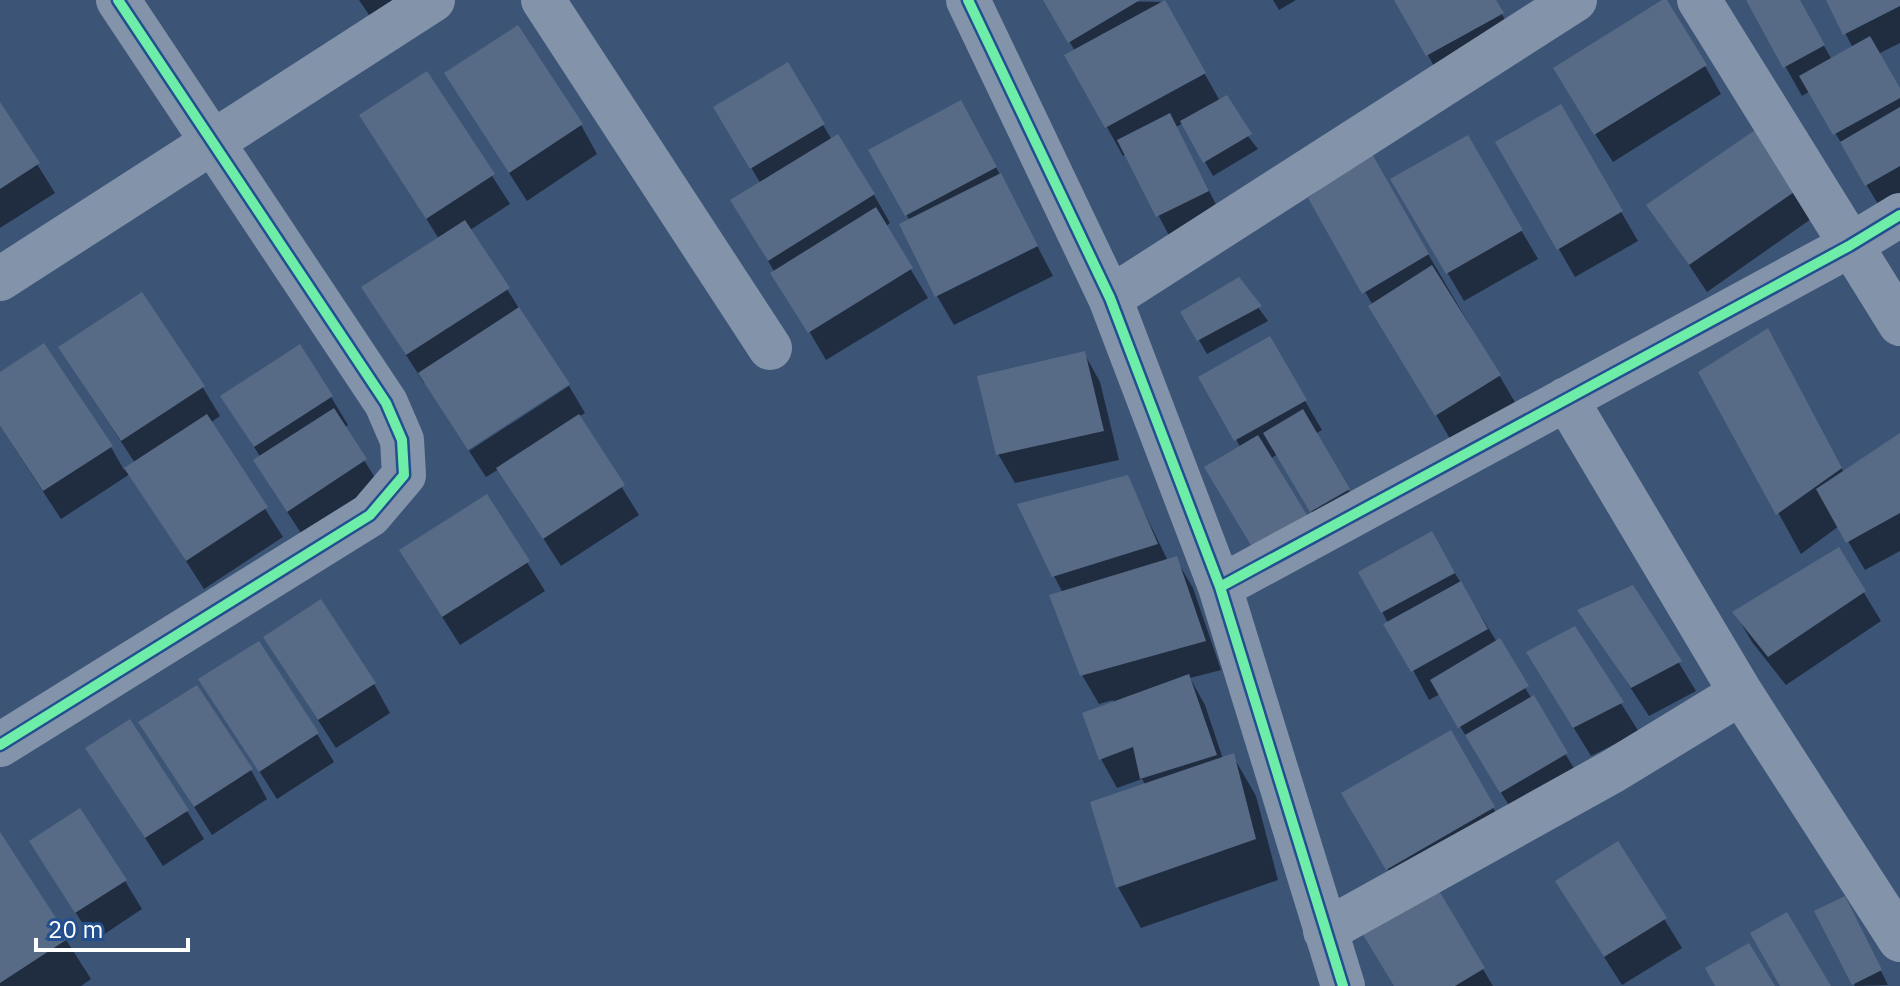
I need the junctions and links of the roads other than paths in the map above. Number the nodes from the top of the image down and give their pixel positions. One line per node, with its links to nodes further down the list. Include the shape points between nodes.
1 (118, 0): 7 (street)
2 (433, 0): 7 (street)
3 (543, 0): 13 (street)
4 (968, 0): 11 (street)
5 (1575, 0): 11 (street)
6 (1699, 0): 9 (street)
7 (212, 144): 10 (street); 17 (street, via 386,403 402,440 404,475 370,515)
8 (1900, 215): 9 (street)
9 (1849, 246): 12 (street); 14 (street)
10 (0, 279)
11 (1110, 298): 15 (street)
12 (1900, 324)
13 (770, 348)
14 (1566, 399): 15 (street); 16 (street)
15 (1220, 587): 18 (street)
16 (1741, 693): 18 (street, via 1613,771); 19 (street)
17 (0, 745)
18 (1325, 931): 20 (street)
19 (1900, 940)
20 (1343, 986)

